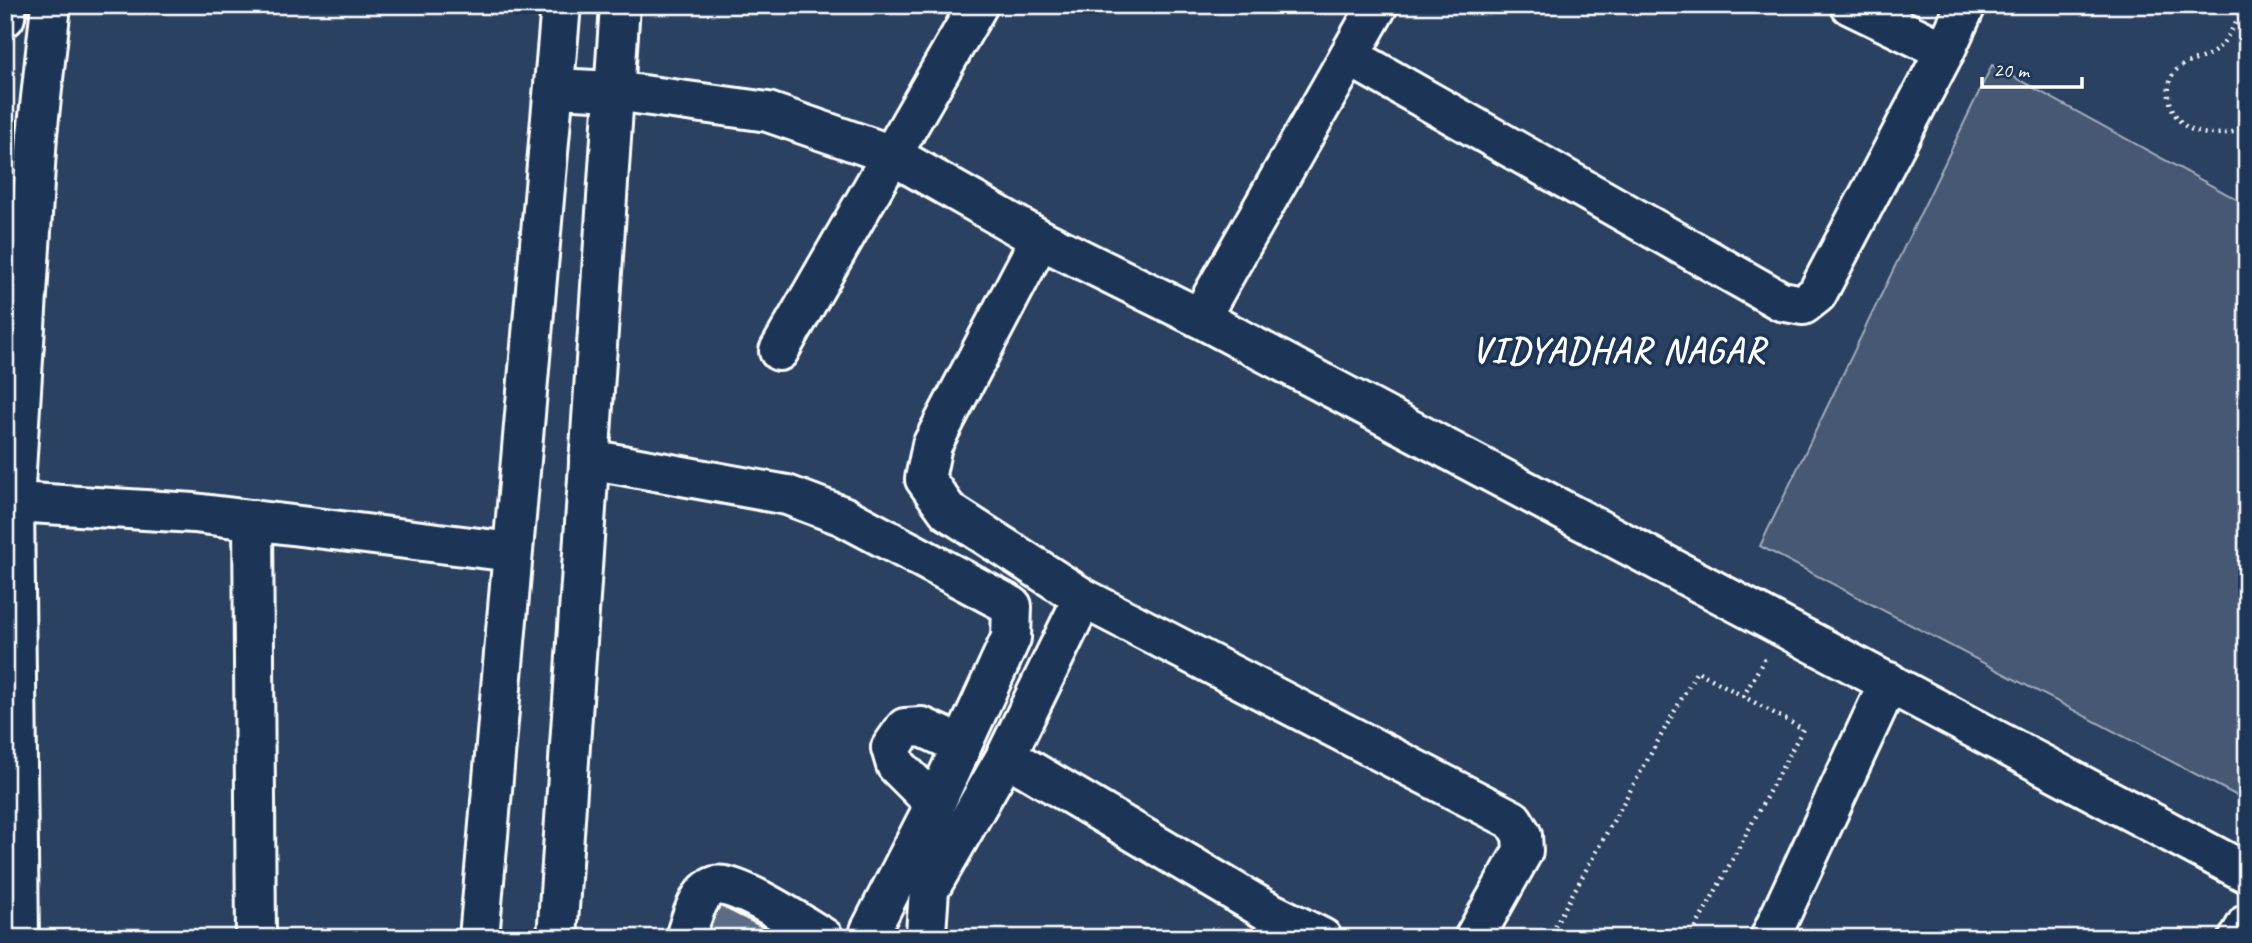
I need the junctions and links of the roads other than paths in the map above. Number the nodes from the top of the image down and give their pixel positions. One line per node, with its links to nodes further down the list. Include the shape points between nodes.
1 (7, 5): 9 (street)
2 (51, 5): 19 (street, via 37,135)
3 (561, 5): 12 (street)
4 (620, 5): 13 (street)
5 (978, 5): 14 (street)
6 (1378, 5): 11 (street)
7 (1850, 5): 10 (street)
8 (1966, 5): 10 (street)
9 (5, 17)
10 (1945, 51): 11 (street, via 1817,294 1802,305 1781,301)
11 (1349, 56): 16 (street)
12 (555, 88): 13 (street); 21 (street)
13 (614, 91): 14 (street, via 768,112); 18 (street)
14 (892, 155): 15 (street); 17 (street)
15 (1040, 239): 16 (street); 22 (street, via 932,445 925,479 948,511)
16 (1200, 318): 23 (street)
17 (779, 351)
18 (589, 459): 24 (street, via 787,495 843,516 1012,606 1012,638); 33 (street)
19 (14, 502): 20 (street); 30 (street)
20 (253, 520): 21 (street); 31 (street)
21 (512, 552): 32 (street)
22 (1083, 598): 25 (street); 38 (street, via 1513,820 1522,835 1523,851)
23 (1889, 682): 27 (street); 39 (street)
24 (962, 745): 26 (street); 26 (street, via 922,727 905,728 891,748 896,765)
25 (1006, 757): 36 (street, via 929,890 926,933); 37 (street, via 1252,902)
26 (935, 804): 29 (street)
27 (2247, 873)
28 (2247, 924): 40 (street)
29 (870, 932)
30 (19, 938)
31 (256, 938)
32 (479, 938)
33 (557, 938)
34 (685, 938): 35 (street, via 700,902 716,886 733,887)
35 (824, 938)
36 (930, 938)
37 (1322, 938)
38 (1474, 938)
39 (1770, 938)
40 (2239, 938)

